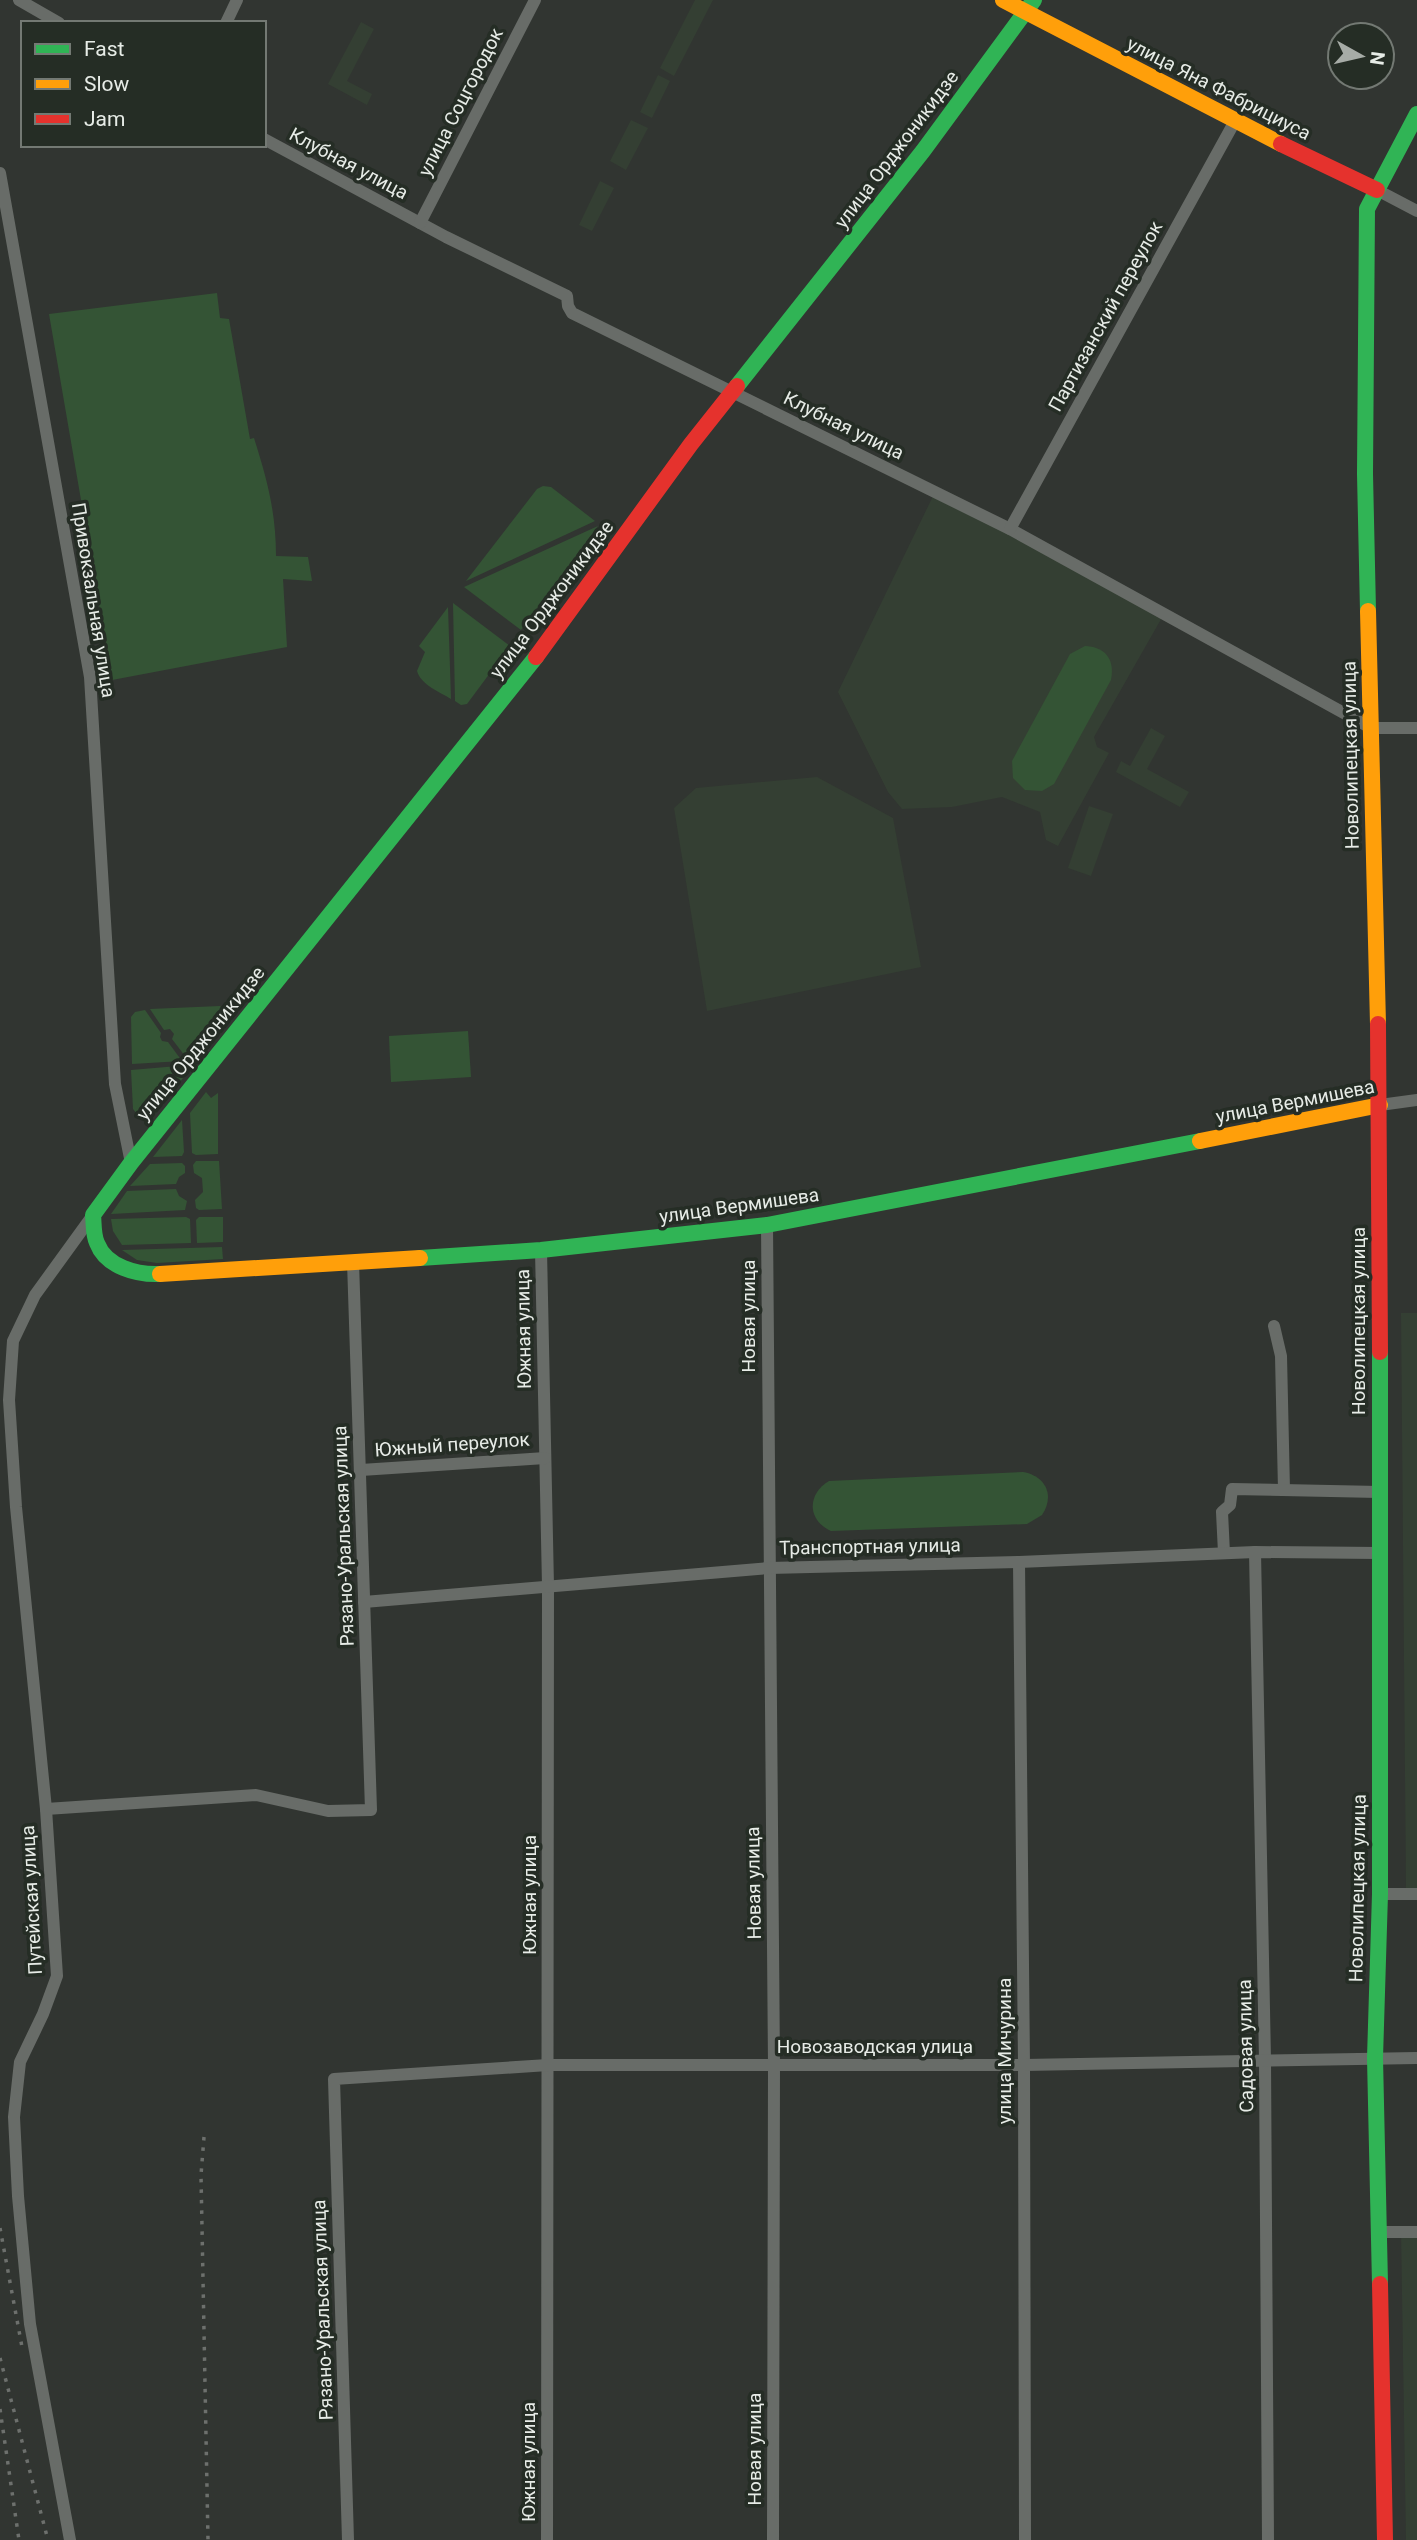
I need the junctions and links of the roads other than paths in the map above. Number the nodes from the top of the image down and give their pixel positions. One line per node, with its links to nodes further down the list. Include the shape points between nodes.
1 (19, 0): 6 (street)
2 (237, 0): 7 (street)
3 (535, 0): 14 (street, улица Соцгородок)
4 (1003, 0): 5 (street, улица Яна Фабрициуса)
5 (1030, 6): 9 (street, улица Яна Фабрициуса); 15 (street, улица Орджоникидзе, via 923,151)
6 (56, 21)
7 (227, 21)
8 (1417, 114): 12 (street, Новолипецкая улица)
9 (1235, 121): 12 (street, улица Яна Фабрициуса); 16 (street, Партизанский переулок)
10 (266, 140): 14 (street, Клубная улица)
11 (0, 173): 21 (street, Привокзальная улица, via 90,677 115,1084)
12 (1377, 190): 13 (street, улица Яна Фабрициуса); 17 (street, Новолипецкая улица, via 1367,209 1364,474)
13 (1417, 211)
14 (419, 223): 15 (street, Клубная улица, via 567,296 572,313)
15 (733, 392): 16 (street, Клубная улица); 21 (street, улица Орджоникидзе, via 545,644)
16 (1010, 529): 17 (street, Клубная улица)
17 (1371, 728): 18 (street, Клубная улица); 20 (street, Новолипецкая улица)
18 (1417, 728)
19 (1417, 1100): 20 (street, улица Вермишева)
20 (1380, 1105): 23 (street, улица Вермишева); 30 (street, Новолипецкая улица)
21 (131, 1163): 22 (street, улица Орджоникидзе)
22 (93, 1215): 25 (street, улица Вермишева, via 97,1245 113,1264 132,1272); 38 (street, Путейская улица, via 34,1295 13,1341 9,1400 16,1507)
23 (767, 1225): 24 (street, улица Вермишева); 35 (street, Новая улица)
24 (541, 1250): 25 (street, улица Вермишева); 27 (street, Южная улица)
25 (353, 1262): 28 (street, Рязано-Уральская улица)
26 (1274, 1326): 29 (street, via 1281,1356)
27 (545, 1458): 28 (street, Южный переулок); 36 (street, Южная улица)
28 (361, 1470): 37 (street, Рязано-Уральская улица)
29 (1284, 1490): 30 (street); 32 (street, via 1232,1489 1230,1505 1222,1512)
30 (1379, 1492): 33 (street, Новолипецкая улица)
31 (1255, 1552): 32 (street, Транспортная улица); 33 (street, Транспортная улица); 43 (street, Садовая улица)
32 (1224, 1553): 34 (street, Транспортная улица)
33 (1379, 1553): 39 (street, Новолипецкая улица)
34 (1019, 1562): 35 (street, Транспортная улица); 45 (street, улица Мичурина)
35 (769, 1568): 36 (street, Транспортная улица); 46 (street, Новая улица)
36 (548, 1586): 37 (street, Транспортная улица); 44 (street, Южная улица)
37 (364, 1602): 38 (street, Рязано-Уральская улица, via 371,1810 328,1811 256,1796)
38 (46, 1808): 50 (street, Путейская улица, via 57,1976 20,2062 14,2117 30,2324)
39 (1380, 1894): 40 (street); 41 (street, Новолипецкая улица)
40 (1417, 1894)
41 (1375, 2058): 42 (street, Новозаводская улица); 43 (street, Новозаводская улица); 48 (street, Новолипецкая улица)
42 (1417, 2058)
43 (1265, 2060): 45 (street, Новозаводская улица); 55 (street, Садовая улица)
44 (548, 2065): 46 (street, Новозаводская улица); 47 (street, Новозаводская улица); 52 (street, Южная улица)
45 (1024, 2065): 46 (street, Новозаводская улица); 54 (street, улица Мичурина)
46 (774, 2066): 53 (street, Новая улица)
47 (334, 2079): 51 (street, Рязано-Уральская улица)
48 (1378, 2232): 49 (street); 56 (street, Новолипецкая улица)
49 (1417, 2232)
50 (70, 2540)
51 (348, 2540)
52 (547, 2540)
53 (773, 2540)
54 (1025, 2540)
55 (1268, 2540)
56 (1385, 2540)

